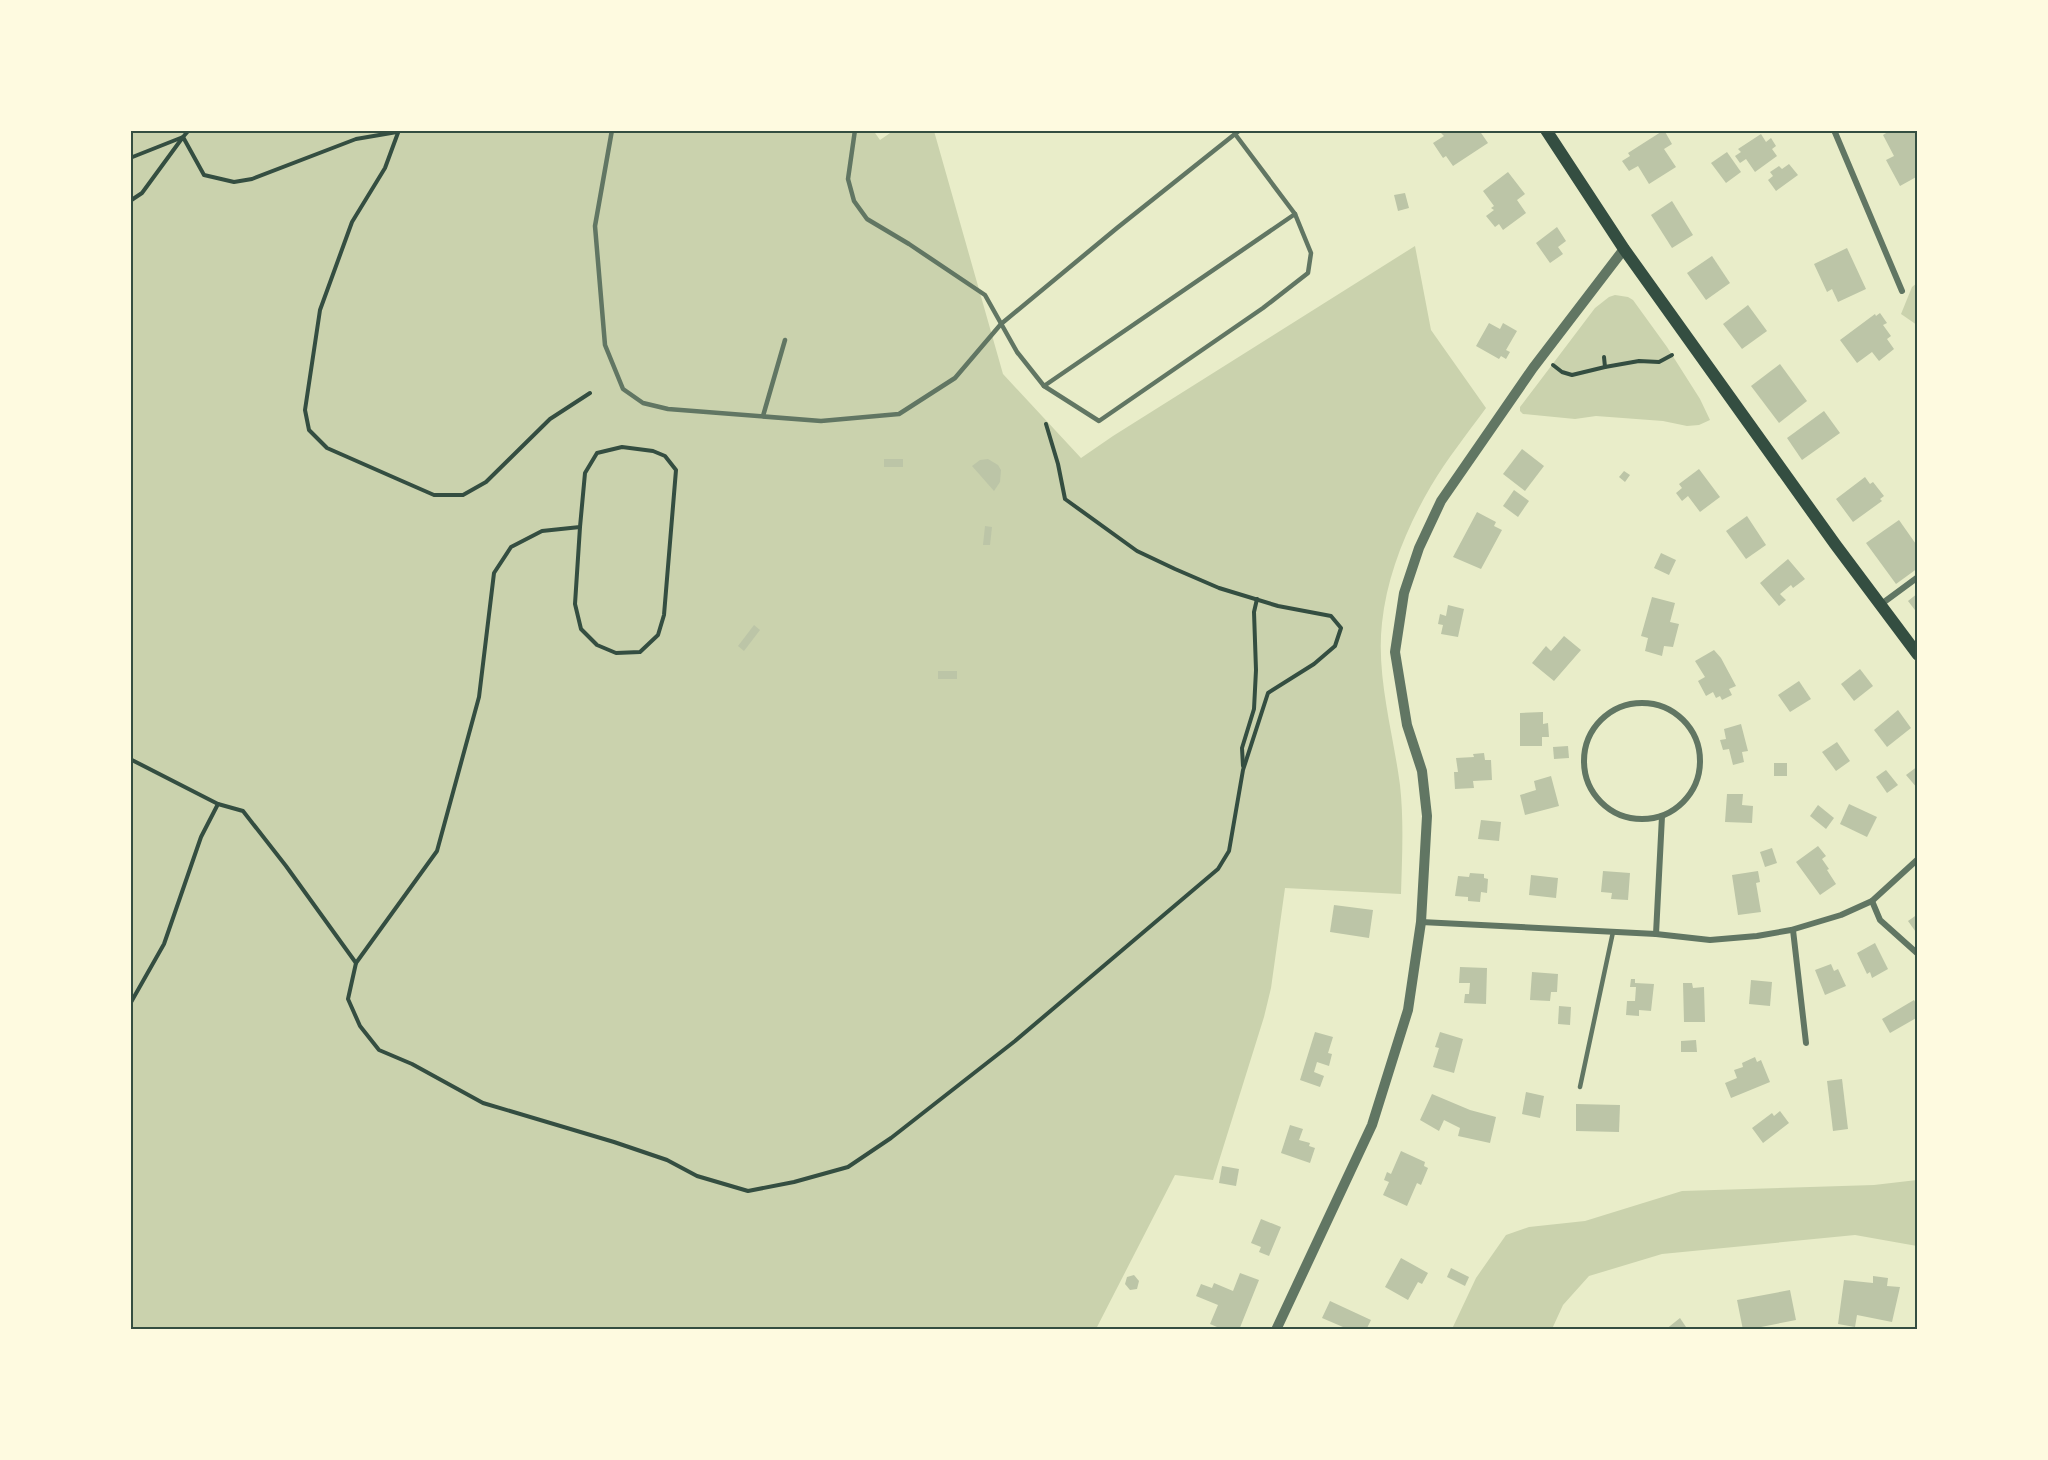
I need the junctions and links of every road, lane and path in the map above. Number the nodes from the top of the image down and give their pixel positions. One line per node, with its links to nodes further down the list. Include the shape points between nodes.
1 (189, 130): 8 (path)
2 (612, 130): 22 (lane, via 596,226 606,345 623,389 643,403 668,409)
3 (855, 130): 14 (lane, via 848,179 854,201 867,219 986,295)
4 (1546, 130): 12 (main road)
5 (1834, 130): 13 (street)
6 (398, 131): 8 (path, via 356,139 252,179 234,182 204,175); 21 (path, via 385,168 352,222 320,310 305,410 309,430 327,448 412,486 434,495 463,495 486,482 550,418)
7 (1237, 132): 11 (lane); 14 (lane)
8 (183, 137): 9 (path); 10 (path, via 142,193)
9 (130, 158)
10 (130, 201)
11 (1295, 214): 20 (lane); 20 (lane, via 1311,253 1308,273 1099,421)
12 (1624, 249): 27 (main road); 35 (street, via 1533,368 1442,501 1419,548 1404,593 1395,652 1407,725 1422,771 1427,816)
13 (1902, 291)
14 (1001, 324): 20 (lane); 22 (lane, via 955,378 899,414 822,421)
15 (785, 340): 22 (lane)
16 (1672, 355): 19 (path, via 1659,362)
17 (1604, 357): 19 (path)
18 (1552, 365): 19 (path, via 1572,375)
19 (1605, 367)
20 (1044, 386)
21 (590, 393)
22 (763, 416)
23 (1046, 424): 26 (path, via 1065,499 1137,551 1219,588)
24 (580, 527): 24 (path, via 585,473 597,453 622,447 653,451 665,456 676,470 664,615 658,635 640,652 616,653 597,645 581,629 575,604); 40 (path, via 542,531 511,547 494,573 479,697 437,851)
25 (1917, 577): 27 (street)
26 (1257, 600): 30 (path, via 1254,709 1242,748); 30 (path, via 1331,616 1341,628 1335,646 1268,693)
27 (1879, 605): 28 (main road)
28 (1917, 655)
29 (130, 759): 31 (path)
30 (1243, 770): 40 (path, via 1229,851 1218,869 1015,1041 891,1138 848,1167 794,1182 748,1191 697,1176 666,1160 614,1142 483,1104 379,1050 360,1026 348,999)
31 (218, 804): 40 (path, via 243,811); 41 (path, via 201,837 164,944)
32 (1662, 816): 32 (street, via 1679,806 1692,790 1699,771 1699,751 1693,732 1663,706 1623,706 1607,714 1586,744 1587,780 1609,809 1625,817); 38 (street)
33 (1917, 859): 34 (street)
34 (1872, 901): 36 (street); 39 (street, via 1880,920)
35 (1421, 922): 37 (street); 44 (street, via 1408,1010 1372,1125)
36 (1793, 930): 38 (street, via 1710,940); 42 (street)
37 (1613, 932): 38 (street); 43 (lane)
38 (1656, 934)
39 (1917, 954)
40 (356, 963)
41 (130, 1004)
42 (1806, 1043)
43 (1580, 1087)
44 (1276, 1329)

